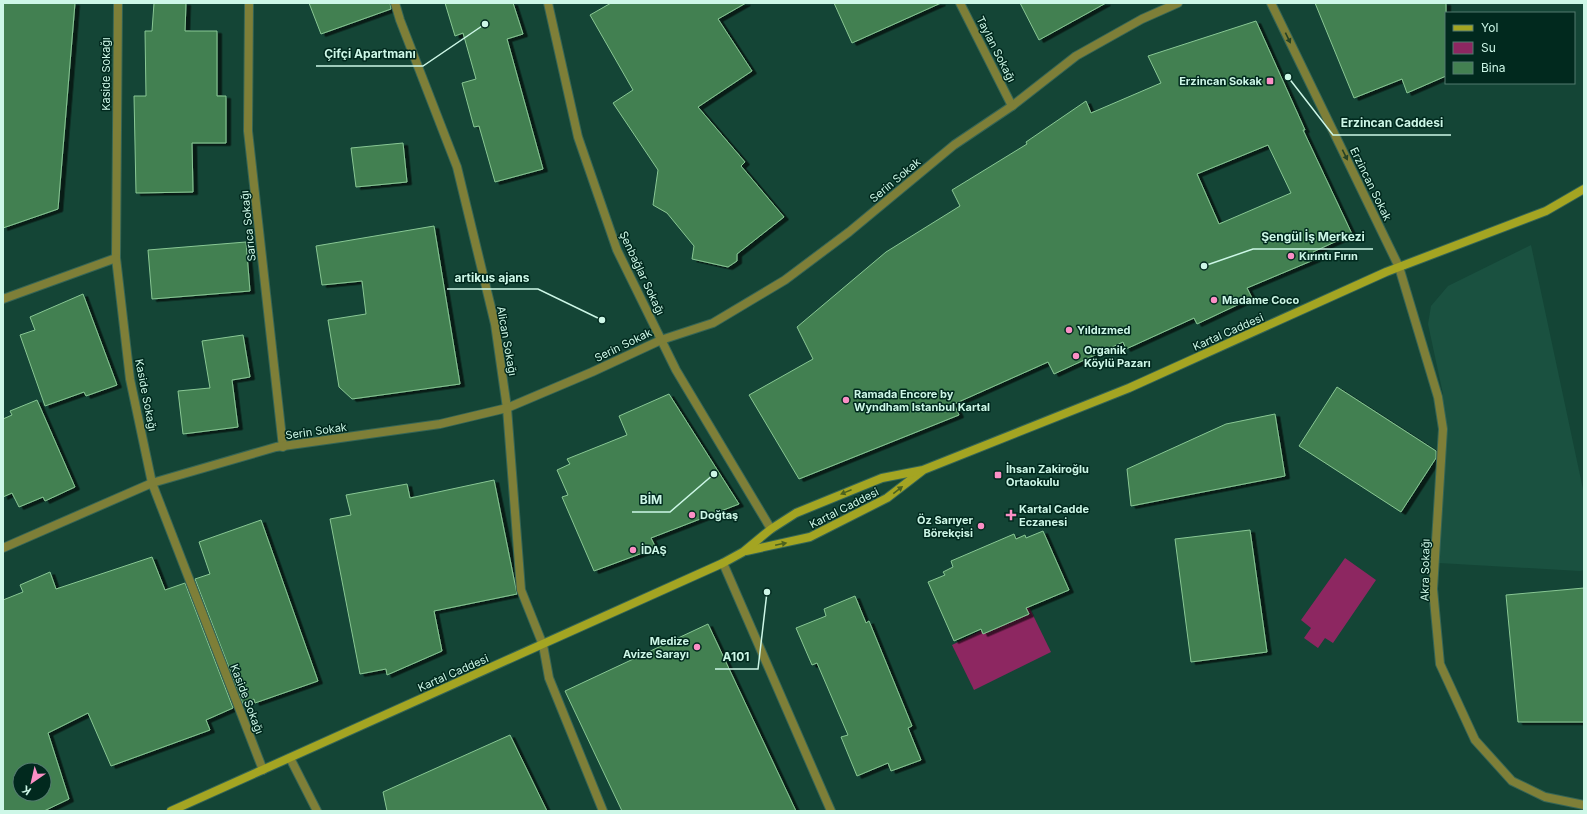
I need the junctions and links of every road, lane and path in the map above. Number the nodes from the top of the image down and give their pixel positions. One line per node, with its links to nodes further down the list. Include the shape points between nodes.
1 (118, 3): 10 (street, Kaside Sokağı)
2 (248, 3): 15 (street, Sarıca Sokağı, via 248,131)
3 (395, 3): 14 (street, Alican Sokağı, via 456,167 494,324)
4 (548, 3): 13 (street, Şenbağlar Sokağı, via 578,137 617,250)
5 (960, 3): 8 (street, Taylan Sokağı)
6 (1178, 3): 8 (street, Serin Sokak, via 1142,19 1076,56)
7 (1271, 3): 11 (street, Erzincan Sokak, one-way to 11)
8 (1012, 106): 13 (street, Serin Sokak, via 954,145 849,232 785,280 713,323)
9 (1584, 189): 11 (main road, Kartal Caddesi, via 1546,211)
10 (116, 258): 12 (street); 17 (street, Kaside Sokağı, via 130,379)
11 (1399, 267): 16 (main road, Kartal Caddesi, via 1129,388); 25 (street, Akra Sokağı, via 1438,398 1443,429 1433,589 1440,664 1476,740 1512,781 1545,798)
12 (3, 299)
13 (661, 340): 14 (street, Serin Sokak); 18 (street, Şenbağlar Sokağı, via 676,370)
14 (506, 408): 15 (street, Serin Sokak, via 440,424); 22 (street, Alican Sokağı, via 521,590)
15 (283, 447): 17 (street, Serin Sokak)
16 (923, 470): 18 (main road, Kartal Caddesi, one-way to 18, via 882,478 796,513); 20 (main road, Kartal Caddesi, one-way to 16, via 810,537 887,498)
17 (152, 483): 19 (street, Serin Sokak); 24 (street, Kaside Sokağı)
18 (771, 529): 20 (main road, Kartal Caddesi)
19 (3, 548)
20 (743, 552): 21 (main road, Kartal Caddesi)
21 (723, 563): 22 (main road, Kartal Caddesi); 29 (street)
22 (543, 645): 23 (main road, Kartal Caddesi); 28 (street, Alican Sokağı, via 549,678)
23 (290, 758): 24 (main road, Kartal Caddesi); 27 (street)
24 (263, 770): 26 (main road, Kartal Caddesi)
25 (1584, 805)
26 (171, 811)
27 (317, 811)
28 (603, 811)
29 (831, 811)

